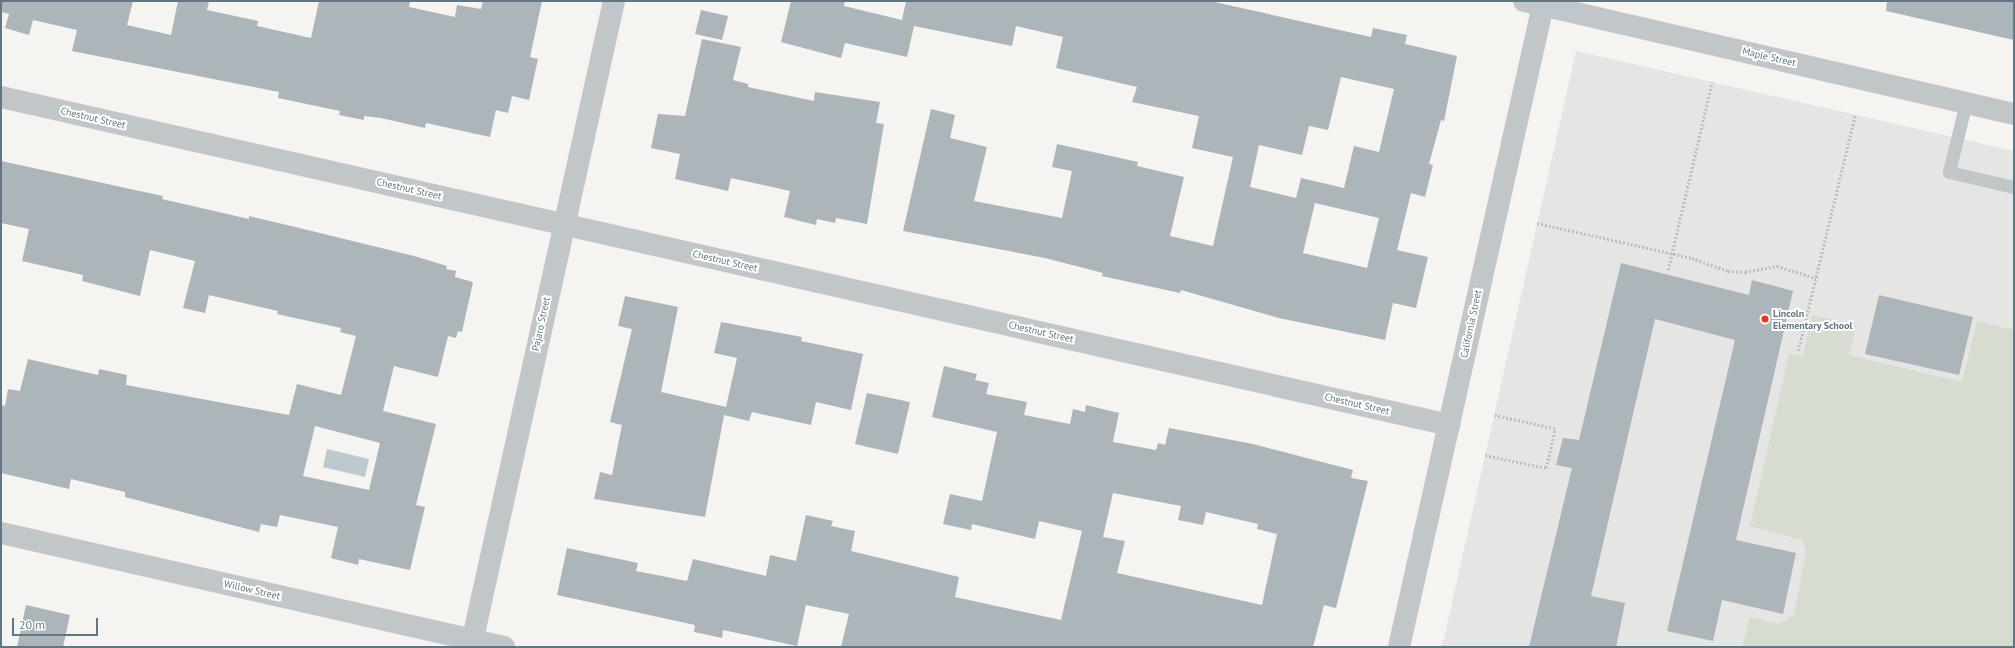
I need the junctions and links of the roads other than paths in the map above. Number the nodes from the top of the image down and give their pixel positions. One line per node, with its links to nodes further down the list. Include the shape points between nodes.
1 (614, 1): 7 (street, Pajaro Street)
2 (1537, 2): 4 (street, Maple Street); 8 (street, California Street)
3 (1, 97): 7 (street, Chestnut Street)
4 (1966, 102): 5 (street, Maple Street); 6 (lane, via 1949,172)
5 (2014, 114)
6 (2014, 187)
7 (563, 224): 8 (street, Chestnut Street); 10 (street, Pajaro Street)
8 (1449, 425): 12 (street, California Street)
9 (1, 533): 10 (street, Willow Street)
10 (471, 643): 11 (street, Willow Street)
11 (504, 647)
12 (1399, 647)

